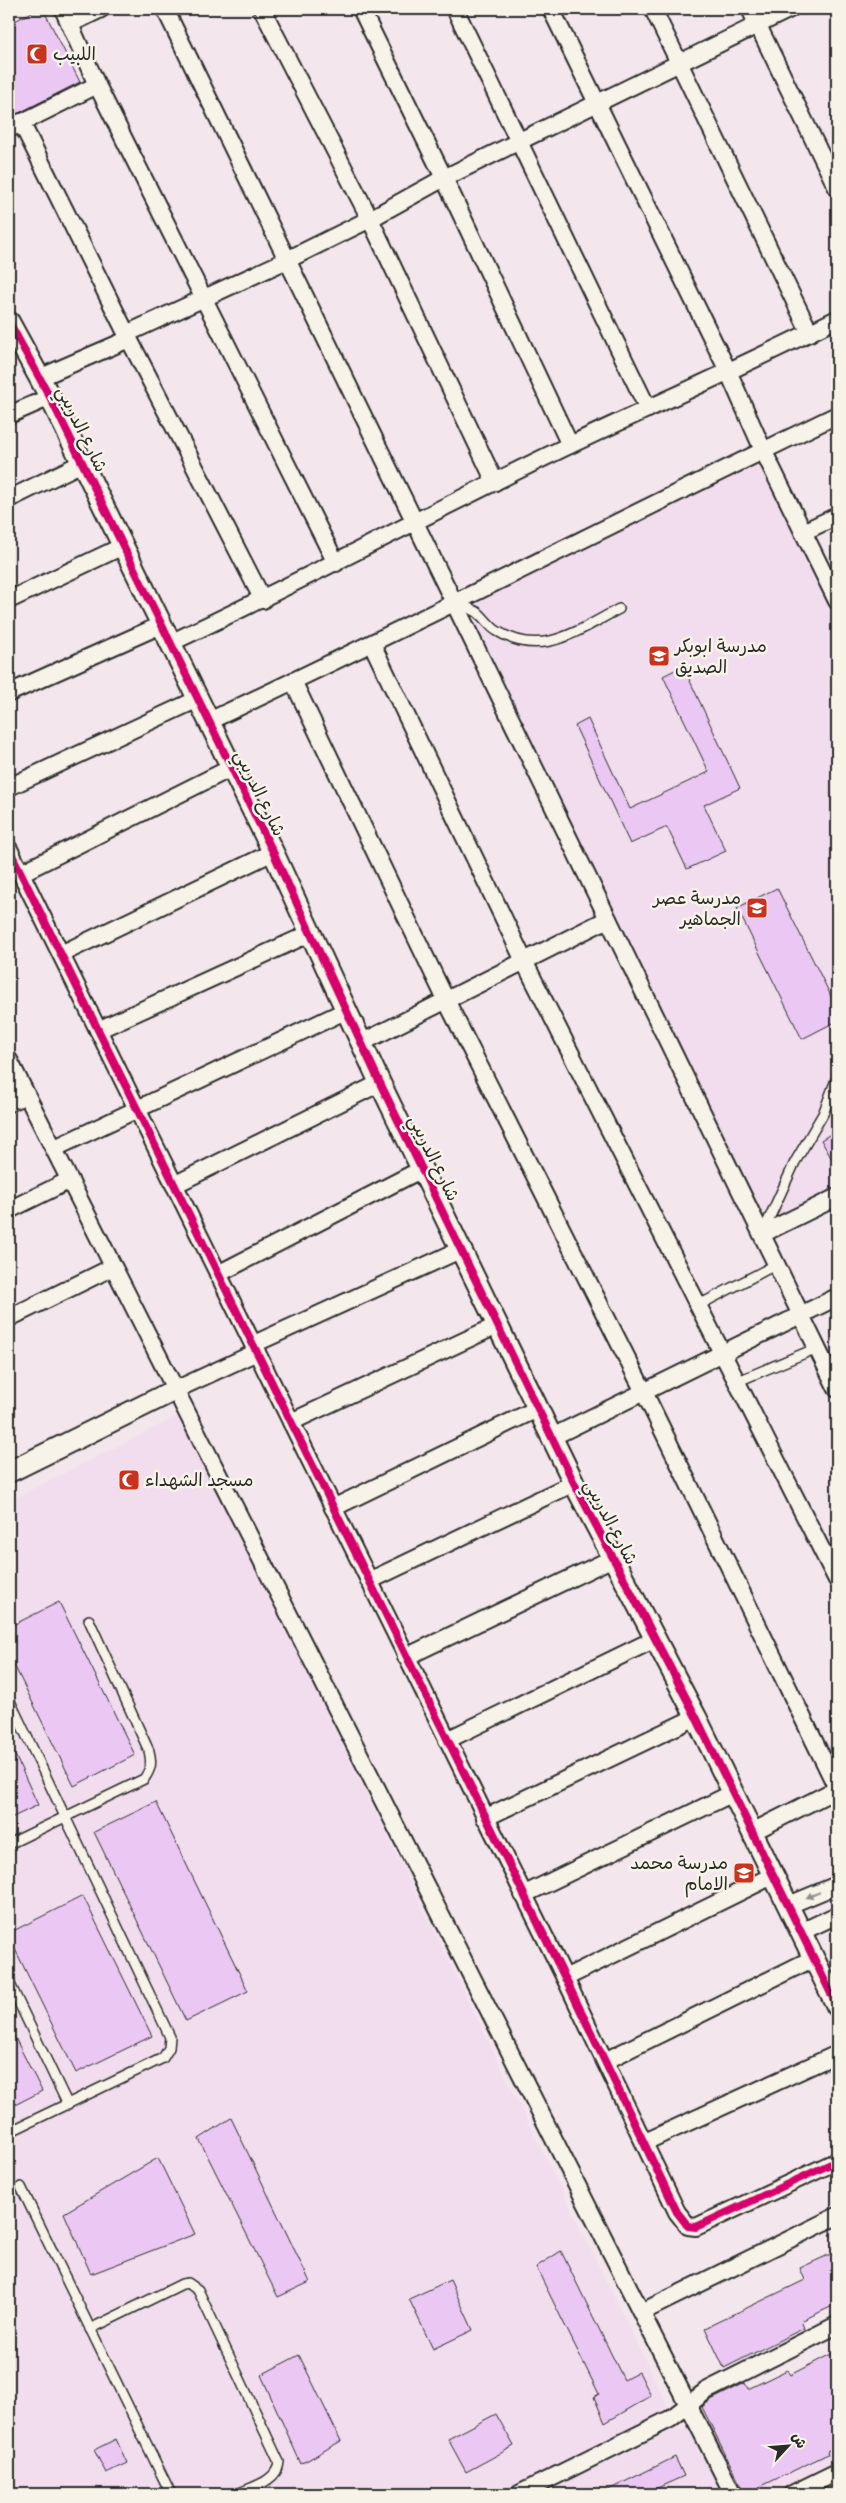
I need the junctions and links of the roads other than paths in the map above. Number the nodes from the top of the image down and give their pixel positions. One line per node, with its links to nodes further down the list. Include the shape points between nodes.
1 (101, 9): 10 (street)
2 (165, 9): 20 (street)
3 (262, 9): 19 (street)
4 (361, 9): 17 (street)
5 (455, 9): 16 (street)
6 (551, 9): 14 (street)
7 (653, 9): 12 (street)
8 (750, 9): 11 (street)
9 (790, 9): 11 (street)
10 (66, 16): 13 (street)
11 (758, 24): 12 (street); 18 (street)
12 (680, 63): 14 (street); 24 (street)
13 (98, 85): 15 (street); 21 (street)
14 (598, 102): 16 (street); 26 (street)
15 (15, 126): 25 (street)
16 (519, 142): 17 (street); 29 (street)
17 (444, 178): 19 (street); 32 (street)
18 (837, 188)
19 (370, 219): 20 (street); 35 (street)
20 (287, 260): 21 (street); 38 (street)
21 (203, 297): 25 (street); 41 (street)
22 (837, 319): 24 (street)
23 (9, 322): 27 (street, شارع الدريبي)
24 (810, 333): 26 (street)
25 (127, 336): 27 (street); 43 (street)
26 (728, 371): 29 (street); 33 (street)
27 (39, 378): 28 (street, شارع الدريبي)
28 (50, 397): 30 (street); 34 (street, شارع الدريبي)
29 (648, 409): 32 (street)
30 (9, 415)
31 (837, 415): 33 (street)
32 (570, 445): 35 (street)
33 (763, 450): 39 (street); 45 (street)
34 (82, 463): 36 (street); 40 (street, شارع الدريبي)
35 (495, 482): 38 (street)
36 (9, 499)
37 (837, 516): 39 (street)
38 (413, 522): 41 (street); 45 (street)
39 (803, 532): 44 (street)
40 (123, 546): 42 (street); 47 (street, شارع الدريبي)
41 (336, 563): 43 (street)
42 (9, 600)
43 (263, 600): 48 (street)
44 (837, 601)
45 (453, 602): 46 (lane, via 478,613 496,630 519,642 542,643 560,639); 49 (street); 59 (street)
46 (619, 609)
47 (161, 625): 48 (street, شارع الدريبي); 51 (street)
48 (170, 643): 52 (street, شارع الدريبي)
49 (372, 644): 50 (street); 62 (street)
50 (293, 681): 53 (street); 63 (street)
51 (9, 693)
52 (198, 699): 53 (street, شارع الدريبي); 55 (street)
53 (209, 721): 54 (street, شارع الدريبي)
54 (231, 768): 57 (street, شارع الدريبي); 58 (street)
55 (9, 787)
56 (9, 849): 58 (street)
57 (273, 852): 60 (street, شارع الدريبي); 61 (street)
58 (21, 873): 61 (street)
59 (608, 919): 62 (street); 79 (street)
60 (311, 932): 64 (street, شارع الدريبي); 65 (street)
61 (61, 954): 65 (street)
62 (524, 961): 63 (street); 85 (street)
63 (446, 1000): 66 (street); 95 (street)
64 (347, 1010): 66 (street, شارع الدريبي); 72 (street)
65 (98, 1030): 72 (street)
66 (361, 1043): 69 (street, شارع الدريبي)
67 (9, 1060): 70 (street)
68 (837, 1077): 79 (lane, via 823,1114 795,1162)
69 (380, 1083): 74 (street, شارع الدريبي); 76 (street)
70 (26, 1095): 71 (street); 73 (street)
71 (9, 1103)
72 (137, 1109): 73 (street); 76 (street)
73 (55, 1148): 75 (street)
74 (422, 1170): 80 (street, شارع الدريبي); 83 (street)
75 (70, 1180): 78 (street); 82 (street)
76 (174, 1185): 83 (street)
77 (837, 1197): 79 (street)
78 (9, 1210)
79 (762, 1234): 81 (street)
80 (462, 1249): 88 (street, شارع الدريبي); 89 (street)
81 (777, 1264): 85 (lane); 86 (street)
82 (113, 1267): 87 (street); 94 (street)
83 (218, 1274): 89 (street)
84 (837, 1297): 86 (street)
85 (699, 1305): 91 (street)
86 (801, 1315): 90 (street); 91 (street)
87 (9, 1318)
88 (498, 1325): 96 (street, شارع الدريبي); 97 (street)
89 (255, 1348): 94 (street); 97 (street)
90 (817, 1348): 92 (lane); 93 (street)
91 (722, 1355): 92 (street); 95 (street)
92 (736, 1382): 103 (street)
93 (837, 1389)
94 (175, 1390): 99 (street); 135 (street)
95 (644, 1392): 98 (street); 111 (street)
96 (539, 1408): 98 (street, شارع الدريبي); 101 (street)
97 (291, 1422): 101 (street)
98 (552, 1437): 100 (street, شارع الدريبي)
99 (9, 1472)
100 (574, 1483): 102 (street, شارع الدريبي); 104 (street)
101 (333, 1508): 104 (street)
102 (613, 1558): 106 (street, شارع الدريبي); 107 (street)
103 (837, 1580)
104 (369, 1581): 107 (street)
105 (89, 1620): 113 (lane, via 152,1761 144,1779)
106 (655, 1639): 109 (street, شارع الدريبي); 110 (street)
107 (406, 1657): 110 (street)
108 (9, 1699): 113 (lane)
109 (696, 1717): 112 (street, شارع الدريبي); 114 (street)
110 (447, 1740): 114 (street)
111 (837, 1788): 115 (street)
112 (733, 1793): 115 (street, شارع الدريبي); 119 (street)
113 (66, 1817): 116 (lane); 129 (lane, via 170,2037 169,2048 162,2058)
114 (486, 1818): 119 (street)
115 (752, 1832): 117 (street, شارع الدريبي)
116 (9, 1844)
117 (772, 1876): 120 (street, شارع الدريبي); 124 (street)
118 (837, 1885): 120 (street, one-way to 120)
119 (523, 1895): 124 (street)
120 (789, 1905): 122 (street, شارع الدريبي)
121 (837, 1915): 122 (street)
122 (802, 1931): 123 (street, شارع الدريبي)
123 (814, 1958): 126 (street, شارع الدريبي); 128 (street)
124 (565, 1978): 128 (street)
125 (9, 1982): 129 (lane)
126 (837, 2006)
127 (837, 2054): 131 (street)
128 (605, 2061): 131 (street)
129 (68, 2105): 130 (lane)
130 (9, 2132)
131 (645, 2142): 132 (street, via 676,2212 688,2226 696,2227)
132 (837, 2161)
133 (20, 2187): 137 (lane)
134 (837, 2216): 135 (street)
135 (642, 2312): 138 (street)
136 (837, 2325): 138 (street, via 706,2390)
137 (90, 2329): 140 (lane); 141 (lane, via 182,2284 198,2290 279,2462 272,2478)
138 (688, 2405): 142 (street, via 670,2419); 143 (street)
139 (837, 2472): 144 (street)
140 (172, 2494)
141 (237, 2494)
142 (519, 2494)
143 (733, 2494)
144 (792, 2494)

